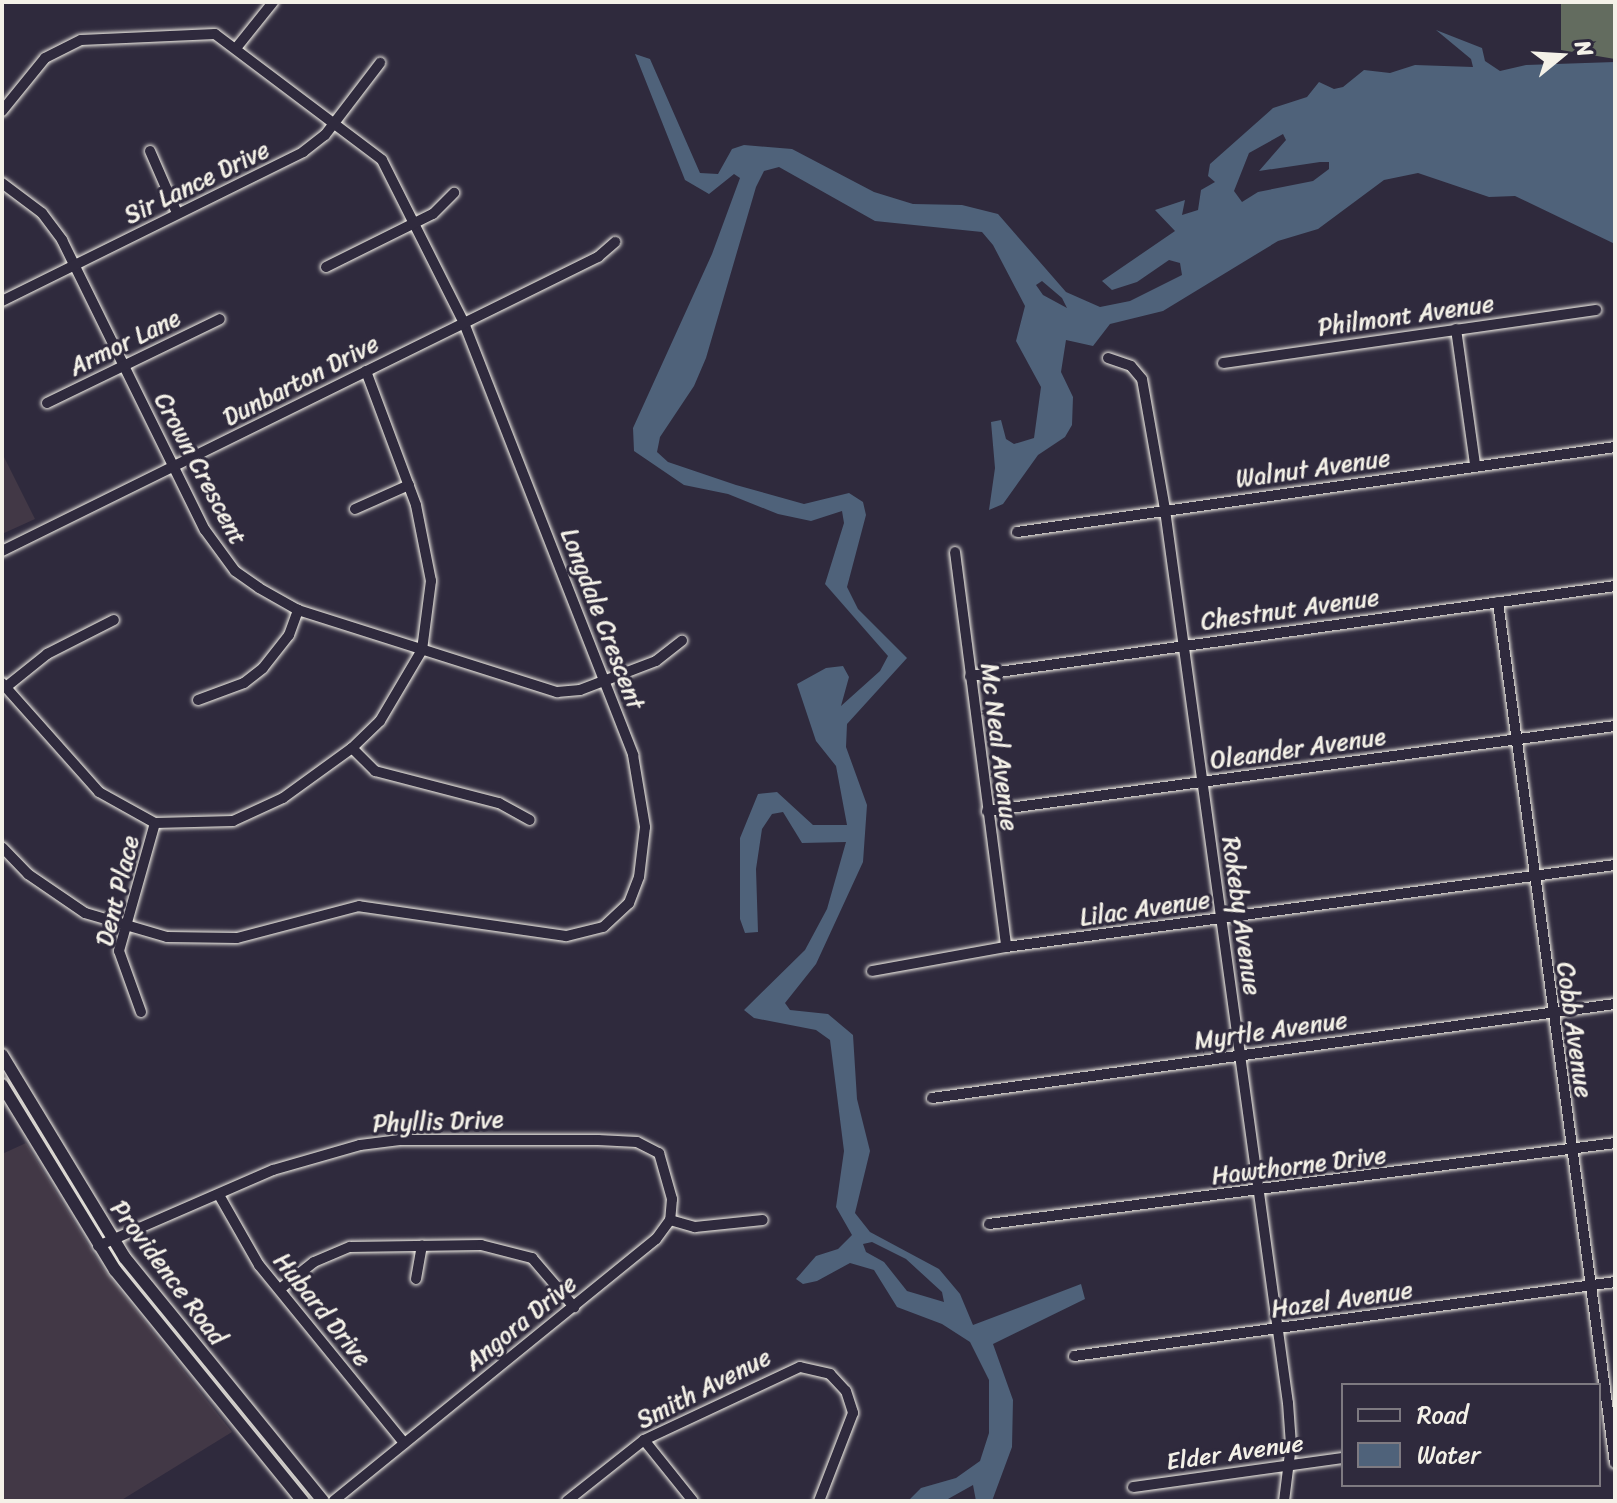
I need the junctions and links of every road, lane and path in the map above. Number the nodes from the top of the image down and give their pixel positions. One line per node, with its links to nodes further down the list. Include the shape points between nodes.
1 (273, 2): 2 (street)
2 (237, 47): 4 (street, Longdale Crescent, via 215,34 198,32 81,40 45,58); 5 (street, Longdale Crescent)
3 (380, 63): 5 (street, Sir Lance Drive)
4 (2, 111)
5 (334, 121): 9 (street, Sir Lance Drive, via 293,159); 10 (street, Longdale Crescent, via 382,160)
6 (150, 151): 9 (street)
7 (2, 183): 12 (street, Crown Crescent, via 42,213)
8 (454, 193): 10 (street, via 443,207)
9 (177, 213): 12 (street, Sir Lance Drive)
10 (416, 223): 13 (street); 17 (street, Longdale Crescent)
11 (615, 242): 17 (street, Dunbarton Drive, via 598,257)
12 (76, 265): 14 (street, Sir Lance Drive); 21 (street, Crown Crescent)
13 (326, 267)
14 (2, 301)
15 (1596, 310): 18 (street, Philmont Avenue)
16 (220, 319): 21 (street, Armor Lane)
17 (464, 323): 22 (street, Dunbarton Drive); 41 (street, Longdale Crescent)
18 (1456, 329): 20 (street, Philmont Avenue); 25 (street)
19 (1108, 358): 29 (street, Rokeby Avenue, via 1131,366 1142,379)
20 (1223, 363)
21 (124, 367): 23 (street, Armor Lane); 26 (street, Crown Crescent)
22 (366, 371): 26 (street, Dunbarton Drive); 27 (street)
23 (47, 403)
24 (1615, 447): 25 (street, Walnut Avenue)
25 (1475, 465): 29 (street, Walnut Avenue)
26 (173, 467): 31 (street, Dunbarton Drive); 35 (street, Crown Crescent, via 205,530 235,571)
27 (409, 485): 28 (street); 39 (street, via 430,561)
28 (355, 509)
29 (1165, 510): 30 (street, Walnut Avenue); 38 (street, Rokeby Avenue)
30 (1017, 532)
31 (2, 551)
32 (955, 552): 40 (street, Mc Neal Avenue)
33 (1615, 586): 34 (street, Chestnut Avenue)
34 (1498, 602): 38 (street, Chestnut Avenue); 45 (street, Cobb Avenue)
35 (298, 610): 39 (street, Crown Crescent); 43 (street, via 289,635 263,668 244,683)
36 (114, 620): 42 (street, via 47,654)
37 (682, 641): 41 (street, Crown Crescent, via 656,661)
38 (1181, 645): 40 (street, Chestnut Avenue); 47 (street, Rokeby Avenue)
39 (422, 650): 41 (street, Crown Crescent, via 557,692); 46 (street, via 380,721)
40 (970, 676): 48 (street, Mc Neal Avenue)
41 (604, 681): 55 (street, Longdale Crescent, via 640,779 645,827 634,892 623,912 603,927 566,936 359,906 237,938 178,938)
42 (4, 685): 50 (street, via 99,792)
43 (198, 700)
44 (1615, 726): 45 (street, Oleander Avenue)
45 (1514, 739): 47 (street, Oleander Avenue); 53 (street, Cobb Avenue)
46 (352, 748): 49 (street, via 375,771 499,803); 50 (street, via 283,798 233,821)
47 (1202, 783): 48 (street, Oleander Avenue); 54 (street, Rokeby Avenue)
48 (987, 811): 56 (street, Mc Neal Avenue)
49 (530, 820)
50 (155, 823): 55 (street, Dent Place)
51 (2, 847): 55 (street, Longdale Crescent, via 58,897)
52 (1615, 865): 53 (street, Lilac Avenue)
53 (1532, 876): 54 (street, Lilac Avenue); 60 (street, Cobb Avenue)
54 (1220, 919): 56 (street, Lilac Avenue); 62 (street, Rokeby Avenue)
55 (126, 928): 59 (street, Dent Place, via 119,951)
56 (1006, 947): 57 (street, Lilac Avenue)
57 (872, 971)
58 (1615, 1004): 60 (street, Myrtle Avenue)
59 (141, 1012)
60 (1551, 1013): 62 (street, Myrtle Avenue); 66 (street, Cobb Avenue)
61 (2, 1055): 72 (main road, Providence Road)
62 (1240, 1055): 64 (street, Myrtle Avenue); 67 (street, Rokeby Avenue)
63 (2, 1085): 73 (main road, Providence Road)
64 (932, 1098)
65 (1615, 1143): 66 (street, Hawthorne Drive)
66 (1570, 1150): 67 (street, Hawthorne Drive); 77 (street, Cobb Avenue)
67 (1259, 1192): 71 (street, Hawthorne Drive); 80 (street, Rokeby Avenue)
68 (219, 1195): 69 (street, Phyllis Drive, via 319,1153 400,1140 598,1140 654,1148 670,1184); 72 (street, Phyllis Drive); 78 (street, Hubard Drive, via 246,1247)
69 (670, 1220): 70 (street, via 695,1227); 79 (street, Angora Drive, via 647,1247)
70 (763, 1220)
71 (989, 1224)
72 (115, 1243): 73 (street, Phyllis Drive); 90 (main road, Providence Road)
73 (98, 1246): 89 (main road, Providence Road, via 152,1320)
74 (422, 1246): 75 (street); 78 (street, via 371,1244 329,1253); 79 (street, via 481,1245 521,1253 544,1267)
75 (416, 1279)
76 (1615, 1282): 77 (street, Hazel Avenue)
77 (1589, 1286): 80 (street, Hazel Avenue); 82 (street, Cobb Avenue)
78 (280, 1289): 84 (street, Hubard Drive)
79 (574, 1307): 84 (street, Angora Drive)
80 (1278, 1329): 81 (street, Hazel Avenue); 87 (street, Rokeby Avenue)
81 (1074, 1356)
82 (1608, 1422): 86 (street, Cobb Avenue)
83 (644, 1440): 92 (street, Smith Avenue); 93 (street); 94 (street, Smith Avenue, via 780,1372 814,1367 846,1391 852,1425)
84 (404, 1443): 91 (street, Angora Drive)
85 (1341, 1458): 87 (street, Elder Avenue)
86 (1615, 1463)
87 (1290, 1466): 88 (street, Elder Avenue); 95 (street, Rokeby Avenue)
88 (1133, 1487)
89 (303, 1501)
90 (323, 1501)
91 (334, 1501)
92 (567, 1501)
93 (693, 1501)
94 (819, 1501)
95 (1284, 1501)

